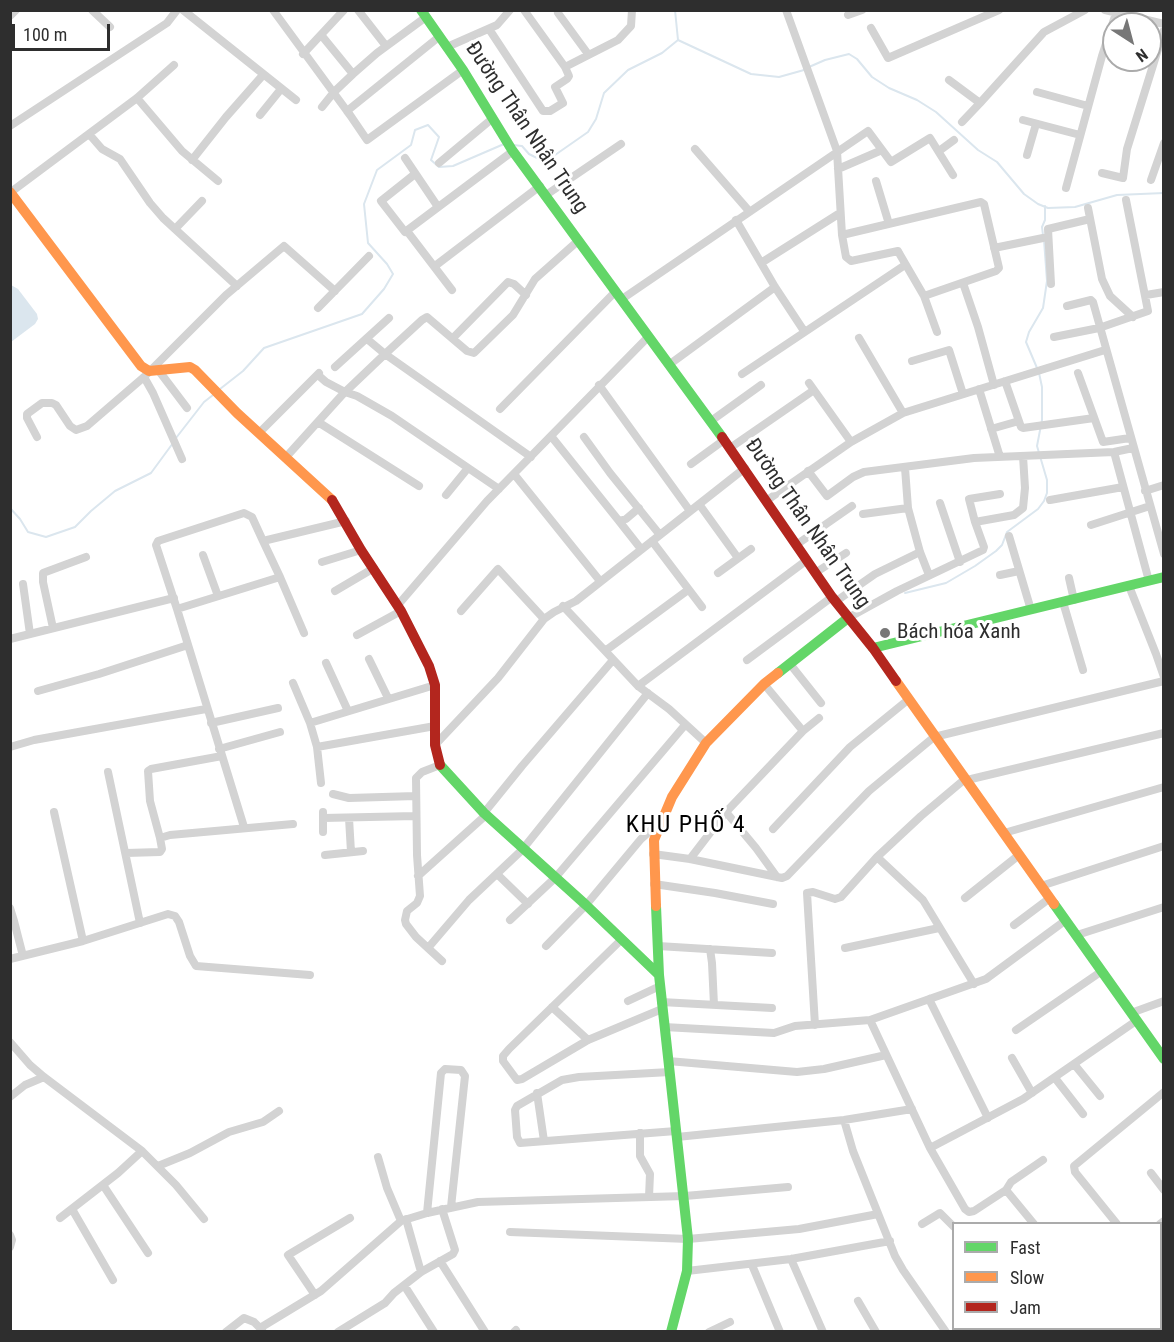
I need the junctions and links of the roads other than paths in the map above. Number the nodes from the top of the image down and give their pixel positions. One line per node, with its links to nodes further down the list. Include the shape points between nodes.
1 (16, 10): 20 (street)
2 (92, 10): 21 (street)
3 (177, 10): 52 (street, via 167,23 140,42)
4 (183, 10): 36 (street)
5 (285, 10): 17 (street)
6 (344, 10): 25 (street)
7 (358, 10): 27 (street)
8 (510, 10): 23 (street, via 502,22)
9 (524, 10): 33 (street)
10 (623, 10): 18 (street)
11 (786, 10): 61 (street)
12 (862, 10): 19 (street)
13 (999, 10): 22 (street, via 888,58)
14 (1084, 10): 43 (street, via 1044,32)
15 (423, 12): 26 (street, Đường Thân Nhân Trung); 27 (street)
16 (558, 13): 30 (street)
17 (275, 14): 29 (street)
18 (631, 15): 30 (street, via 631,26 618,40)
19 (848, 15)
20 (10, 16)
21 (110, 27)
22 (871, 28)
23 (489, 29): 28 (street); 33 (street, via 543,111 563,102 555,88 568,78)
24 (1164, 30): 69 (street, via 1127,149 1123,178)
25 (322, 36): 29 (street); 35 (street)
26 (440, 36): 28 (street, Đường Thân Nhân Trung); 46 (street)
27 (386, 46): 35 (street)
28 (447, 47): 34 (street, Đường Thân Nhân Trung)
29 (303, 54): 39 (street)
30 (588, 54): 33 (street)
31 (1102, 56): 44 (street)
32 (174, 65): 41 (street)
33 (565, 67)
34 (463, 70): 46 (street, via 367,140); 48 (street, Đường Thân Nhân Trung)
35 (353, 74): 39 (street)
36 (263, 75): 38 (street); 65 (street)
37 (949, 80): 43 (street)
38 (281, 88): 42 (street); 47 (street)
39 (334, 92): 45 (street); 46 (street)
40 (1037, 92): 44 (street)
41 (137, 98): 53 (street); 65 (street)
42 (296, 100)
43 (980, 103): 50 (street)
44 (1088, 106): 54 (street)
45 (322, 108)
46 (347, 111)
47 (260, 115)
48 (493, 118): 58 (street, Đường Thân Nhân Trung); 66 (street)
49 (1023, 120): 51 (street)
50 (962, 122)
51 (1036, 124): 54 (street); 63 (street)
52 (10, 126)
53 (89, 134): 76 (street); 86 (street, via 102,149 120,159 150,203)
54 (1080, 135): 74 (street)
55 (954, 140): 62 (street)
56 (1164, 143): 71 (street)
57 (621, 144): 75 (street)
58 (511, 147): 75 (street, Đường Thân Nhân Trung); 79 (street)
59 (695, 149): 81 (street)
60 (882, 150): 61 (street, via 868,131); 62 (street, via 893,162 930,138); 67 (street)
61 (837, 151): 67 (street); 81 (street)
62 (939, 151): 70 (street)
63 (1027, 155)
64 (405, 158): 68 (street)
65 (192, 160): 72 (street)
66 (439, 164)
67 (838, 170): 82 (street)
68 (415, 174): 79 (street); 87 (street, via 381,201 400,229)
69 (1102, 174)
70 (953, 175)
71 (1151, 180)
72 (218, 181)
73 (876, 181): 85 (street)
74 (1066, 188)
75 (543, 190): 90 (street, Đường Thân Nhân Trung); 95 (street)
76 (11, 192): 124 (street, via 141,366)
77 (1126, 200): 103 (street)
78 (202, 201): 86 (street)
79 (438, 207): 87 (street)
80 (1088, 208): 83 (street)
81 (749, 211): 84 (street)
82 (840, 213): 88 (street); 93 (street)
83 (1090, 219): 97 (street, via 1048,229); 109 (street, via 1102,279 1110,296)
84 (736, 220): 93 (street); 105 (street)
85 (889, 224): 88 (street); 91 (street, via 981,202)
86 (175, 229): 98 (street)
87 (407, 231): 95 (street)
88 (842, 235): 94 (street, via 848,260 898,251)
89 (1043, 238): 91 (street)
90 (579, 240): 104 (street, via 535,279); 105 (street, Đường Thân Nhân Trung)
91 (994, 248): 96 (street, via 998,270)
92 (369, 256): 101 (street)
93 (761, 263): 99 (street)
94 (905, 265): 106 (street); 112 (street)
95 (435, 266): 100 (street)
96 (963, 283): 106 (street); 129 (street)
97 (1051, 284)
98 (237, 286): 101 (street, via 284,246); 124 (street)
99 (775, 287): 112 (street); 122 (street)
100 (452, 290)
101 (335, 291): 108 (street)
102 (1164, 292): 103 (street)
103 (1146, 294): 109 (street, via 1148,311)
104 (526, 295): 116 (street, via 508,282); 116 (street, via 513,315 474,352 467,351)
105 (619, 295): 114 (street, Đường Thân Nhân Trung); 135 (street)
106 (924, 296): 113 (street)
107 (1067, 306): 111 (street, via 1091,300)
108 (318, 308)
109 (1133, 317): 111 (street)
110 (388, 318): 118 (street)
111 (1099, 328): 115 (street); 119 (street)
112 (804, 331): 126 (street)
113 (937, 332)
114 (649, 336): 122 (street, Đường Thân Nhân Trung); 130 (street)
115 (1054, 337)
116 (453, 338): 120 (street, via 425,317)
117 (859, 338): 136 (street)
118 (367, 339): 120 (street); 123 (street)
119 (1105, 350): 127 (street); 146 (street)
120 (386, 354): 132 (street); 153 (street)
121 (912, 361): 133 (street, via 950,350)
122 (670, 364): 138 (street, Đường Thân Nhân Trung)
123 (335, 367)
124 (151, 373): 134 (street); 142 (street, via 193,368); 144 (street, via 81,430 70,426 56,405 42,403 26,416); 155 (street, via 153,393)
125 (1078, 373): 137 (street)
126 (742, 374)
127 (1005, 381): 129 (street); 139 (street)
128 (761, 385): 138 (street)
129 (994, 385): 131 (street)
130 (599, 386): 143 (street); 177 (street)
131 (980, 389): 133 (street); 141 (street)
132 (345, 392): 140 (street); 142 (street, via 319,374); 157 (street, via 392,416)
133 (963, 394): 136 (street)
134 (187, 408)
135 (500, 409)
136 (903, 413): 147 (street)
137 (1094, 418): 139 (street, via 1036,428 1023,428); 146 (street, via 1104,442)
138 (711, 421): 148 (street, Đường Thân Nhân Trung)
139 (1019, 421): 141 (street)
140 (318, 422): 151 (street); 163 (street)
141 (991, 429): 154 (street)
142 (260, 432): 151 (street)
143 (551, 436): 153 (street); 181 (street)
144 (37, 437)
145 (584, 437): 175 (street)
146 (1130, 438): 149 (street)
147 (851, 442): 148 (street, via 812,387); 160 (street)
148 (727, 444): 156 (street); 158 (street, Đường Thân Nhân Trung)
149 (1133, 448): 150 (street); 166 (street)
150 (1114, 452): 152 (street); 164 (street)
151 (287, 456): 180 (street, via 325,492)
152 (1023, 456): 154 (street); 182 (street, via 1026,488 1021,511)
153 (531, 457): 161 (street)
154 (1000, 457): 159 (street)
155 (182, 459)
156 (691, 464)
157 (468, 468): 165 (street); 168 (street)
158 (745, 468): 170 (street, Đường Thân Nhân Trung); 172 (street)
159 (905, 468): 160 (street, via 864,472 827,496); 176 (street)
160 (808, 471): 170 (street)
161 (514, 474): 165 (street); 210 (street)
162 (1164, 485): 166 (street)
163 (419, 486)
164 (1123, 487): 169 (street); 178 (street)
165 (499, 489): 222 (street)
166 (1145, 490): 174 (street)
167 (1000, 494): 182 (street, via 969,500)
168 (446, 495)
169 (1050, 500)
170 (766, 501): 188 (street, Đường Thân Nhân Trung)
171 (940, 503): 200 (street)
172 (699, 504): 177 (street); 197 (street)
173 (852, 506): 188 (street)
174 (1150, 506): 178 (street); 194 (street)
175 (639, 508): 181 (street); 184 (street)
176 (908, 508): 179 (street); 192 (street)
177 (690, 512): 184 (street)
178 (1130, 512): 183 (street); 211 (street)
179 (863, 514)
180 (346, 521): 187 (street); 191 (street)
181 (620, 521): 189 (street)
182 (975, 522): 200 (street, via 984,549)
183 (1091, 525)
184 (660, 535): 186 (street)
185 (1009, 536): 202 (street)
186 (652, 540): 189 (street); 214 (street)
187 (263, 541): 207 (street); 217 (street, via 252,517 244,513 158,541 156,545)
188 (796, 545): 198 (street, Đường Thân Nhân Trung)
189 (641, 549): 210 (street)
190 (751, 549): 197 (street)
191 (362, 550): 199 (street); 201 (street)
192 (920, 552): 205 (street); 218 (street)
193 (846, 553): 204 (street)
194 (1164, 554)
195 (203, 555): 216 (street)
196 (86, 557): 228 (street, via 43,573)
197 (738, 558): 203 (street)
198 (807, 560): 204 (street, Đường Thân Nhân Trung); 247 (street)
199 (322, 562)
200 (960, 562): 205 (street)
201 (374, 568): 215 (street); 222 (street)
202 (1019, 571): 206 (street); 224 (street)
203 (718, 573)
204 (815, 573): 218 (street, Đường Thân Nhân Trung)
205 (929, 575): 226 (street)
206 (1000, 575)
207 (279, 577): 216 (street); 229 (street)
208 (1069, 578): 219 (street)
209 (1164, 578): 211 (street)
210 (600, 581): 220 (street, via 576,601)
211 (1149, 581): 213 (street)
212 (23, 584): 230 (street)
213 (1129, 586): 219 (street); 236 (street)
214 (688, 590): 221 (street); 235 (street)
215 (335, 591)
216 (218, 596): 223 (street)
217 (174, 598): 223 (street); 228 (street)
218 (834, 599): 226 (street, Đường Thân Nhân Trung); 239 (street)
219 (1068, 601): 224 (street); 242 (street)
220 (563, 606): 227 (street); 235 (street)
221 (702, 607)
222 (399, 608): 231 (street); 246 (street)
223 (177, 609): 233 (street)
224 (1031, 610): 234 (street)
225 (461, 611): 227 (street, via 498,569)
226 (848, 618): 234 (street, Đường Thân Nhân Trung); 241 (street)
227 (544, 620): 266 (street, via 498,678)
228 (53, 628): 230 (street)
229 (304, 633)
230 (30, 634): 232 (street)
231 (357, 636)
232 (10, 639)
233 (188, 645): 248 (street); 254 (street)
234 (873, 648): 251 (street, Đường Thân Nhân Trung)
235 (605, 651): 238 (street)
236 (1160, 653): 243 (street)
237 (369, 659): 250 (street)
238 (613, 660): 247 (street); 279 (street)
239 (747, 660)
240 (326, 663): 255 (street)
241 (790, 664): 245 (street); 252 (street)
242 (1083, 670)
243 (1164, 679): 264 (street)
244 (293, 683): 258 (street)
245 (764, 684): 261 (street); 265 (street)
246 (435, 685): 250 (street); 260 (street)
247 (638, 686): 249 (street)
248 (38, 691)
249 (648, 693): 259 (street); 290 (street)
250 (388, 698): 255 (street)
251 (909, 699): 264 (street, Đường Thân Nhân Trung); 285 (street, via 850,747)
252 (821, 703)
253 (278, 708): 257 (street)
254 (206, 709): 257 (street); 267 (street)
255 (348, 711): 258 (street)
256 (819, 718): 261 (street)
257 (211, 723): 269 (street)
258 (310, 723): 268 (street)
259 (685, 725): 265 (street); 302 (street)
260 (435, 726): 266 (street); 268 (street)
261 (803, 731): 278 (street)
262 (280, 732): 269 (street)
263 (1164, 733): 272 (street)
264 (934, 736): 272 (street, Đường Thân Nhân Trung); 301 (street, via 869,791 787,876)
265 (706, 743): 282 (street)
266 (435, 746): 270 (street)
267 (10, 747)
268 (316, 747): 273 (street)
269 (220, 752): 284 (street); 288 (street, via 148,771)
270 (440, 765): 276 (street, via 418,775); 279 (street)
271 (108, 772): 293 (street)
272 (966, 780): 287 (street, Đường Thân Nhân Trung); 297 (street)
273 (321, 783)
274 (1164, 787): 287 (street)
275 (333, 794): 276 (street, via 349,798)
276 (416, 796): 280 (street)
277 (54, 812): 320 (street)
278 (726, 812): 298 (street); 301 (street)
279 (485, 814): 290 (street); 300 (street)
280 (416, 816): 281 (street); 300 (street)
281 (349, 818): 286 (street, via 323,815); 292 (street)
282 (661, 821): 294 (street); 309 (street)
283 (293, 824): 284 (street)
284 (244, 827): 288 (street)
285 (773, 829)
286 (323, 832)
287 (1004, 833): 296 (street, Đường Thân Nhân Trung)
288 (159, 838): 293 (street, via 159,852)
289 (1164, 846): 304 (street)
290 (522, 849): 299 (street); 302 (street)
291 (363, 851): 292 (street)
292 (351, 852): 295 (street)
293 (126, 853): 315 (street)
294 (653, 854): 298 (street); 303 (street)
295 (325, 855)
296 (1019, 855): 304 (street, Đường Thân Nhân Trung); 305 (street)
297 (878, 857): 317 (street, via 923,900); 343 (street, via 841,897 806,894)
298 (690, 859): 301 (street)
299 (496, 874): 307 (street); 323 (street)
300 (418, 876): 323 (street, via 420,900 407,912 405,920)
301 (777, 877)
302 (555, 878): 307 (street); 309 (street)
303 (654, 884): 308 (street); 322 (street)
304 (1041, 886): 306 (street, Đường Thân Nhân Trung)
305 (965, 898)
306 (1050, 898): 313 (street, Đường Thân Nhân Trung); 316 (street)
307 (528, 904): 312 (street)
308 (773, 904)
309 (586, 905): 319 (street); 321 (street)
310 (1164, 907): 318 (street)
311 (10, 908): 314 (street)
312 (510, 920)
313 (1066, 920): 318 (street, Đường Thân Nhân Trung); 333 (street)
314 (12, 921): 327 (street)
315 (140, 923): 320 (street); 331 (street, via 168,914 175,916 196,966)
316 (1014, 925)
317 (939, 928): 324 (street); 333 (street)
318 (1077, 935): 330 (street, Đường Thân Nhân Trung)
319 (621, 940): 332 (street); 339 (street)
320 (82, 941): 327 (street)
321 (546, 945)
322 (658, 946): 325 (street); 332 (street)
323 (428, 948): 329 (street)
324 (845, 948)
325 (710, 949): 326 (street); 338 (street)
326 (772, 953)
327 (23, 956): 328 (street)
328 (10, 959)
329 (442, 961)
330 (1102, 971): 341 (street, Đường Thân Nhân Trung); 345 (street)
331 (310, 975)
332 (659, 981): 335 (street); 337 (street)
333 (974, 984): 334 (street)
334 (929, 999): 342 (street); 363 (street)
335 (628, 1001)
336 (1164, 1001): 341 (street)
337 (662, 1005): 338 (street); 344 (street); 346 (street)
338 (714, 1005): 340 (street)
339 (552, 1007): 346 (street); 346 (street, via 503,1056 502,1061 517,1080)
340 (772, 1008)
341 (1133, 1017): 350 (street, Đường Thân Nhân Trung); 351 (street)
342 (870, 1020): 343 (street); 348 (street)
343 (815, 1025): 344 (street, via 774,1033)
344 (664, 1027): 352 (street)
345 (1016, 1030)
346 (588, 1040)
347 (10, 1042): 353 (street)
348 (886, 1055): 352 (street, via 797,1072); 360 (street)
349 (1012, 1058): 357 (street)
350 (1164, 1059)
351 (1074, 1064): 354 (street); 358 (street)
352 (669, 1066): 356 (street, via 568,1078); 366 (street)
353 (44, 1077): 359 (street); 369 (street)
354 (1055, 1078): 357 (street); 362 (street)
355 (1164, 1092): 389 (street, via 1074,1166)
356 (537, 1093): 367 (street); 367 (street, via 515,1110 517,1137 520,1143)
357 (1032, 1093): 363 (street)
358 (1100, 1096)
359 (10, 1097)
360 (912, 1109): 364 (street); 368 (street)
361 (279, 1111): 372 (street, via 263,1122 229,1132)
362 (1083, 1114)
363 (988, 1118): 368 (street)
364 (844, 1120): 366 (street); 383 (street)
365 (640, 1133): 366 (street); 367 (street); 379 (street, via 640,1156 650,1174)
366 (677, 1134): 378 (street)
367 (544, 1141)
368 (930, 1148): 376 (street, via 968,1212)
369 (142, 1151): 372 (street); 374 (street)
370 (378, 1157): 387 (street, via 387,1188)
371 (1043, 1160): 376 (street, via 1011,1182)
372 (158, 1166): 386 (street)
373 (1151, 1173): 377 (street)
374 (103, 1185): 381 (street); 397 (street)
375 (788, 1187): 378 (street)
376 (1006, 1190): 388 (street)
377 (1164, 1190)
378 (685, 1196): 379 (street); 394 (street)
379 (649, 1197): 380 (street, via 489,1201)
380 (446, 1208): 382 (street); 382 (street, via 465,1076 461,1070 445,1069 441,1073); 399 (street, via 454,1251)
381 (72, 1209): 384 (street); 403 (street)
382 (427, 1213): 387 (street)
383 (878, 1214): 394 (street, via 798,1229); 395 (street)
384 (60, 1218)
385 (350, 1218): 405 (street, via 288,1255)
386 (204, 1219)
387 (404, 1220): 402 (street); 405 (street)
388 (1032, 1222)
389 (1115, 1222)
390 (922, 1224): 391 (street, via 940,1213)
391 (952, 1225)
392 (510, 1232): 394 (street)
393 (10, 1235): 396 (street)
394 (688, 1239): 401 (street)
395 (890, 1241): 398 (street); 418 (street, via 903,1270)
396 (10, 1247)
397 (148, 1253)
398 (791, 1259): 400 (street); 416 (street)
399 (440, 1261): 402 (street); 412 (street)
400 (752, 1265): 401 (street); 415 (street)
401 (687, 1271): 413 (street)
402 (421, 1272): 404 (street)
403 (113, 1280)
404 (404, 1285): 410 (street, via 385,1303); 411 (street)
405 (315, 1295): 408 (street)
406 (858, 1301): 417 (street)
407 (730, 1322): 414 (street)
408 (262, 1330): 409 (street, via 244,1318)
409 (226, 1332)
410 (338, 1332)
411 (434, 1332)
412 (485, 1332)
413 (671, 1332)
414 (709, 1332)
415 (780, 1332)
416 (823, 1332)
417 (876, 1332)
418 (946, 1332)

